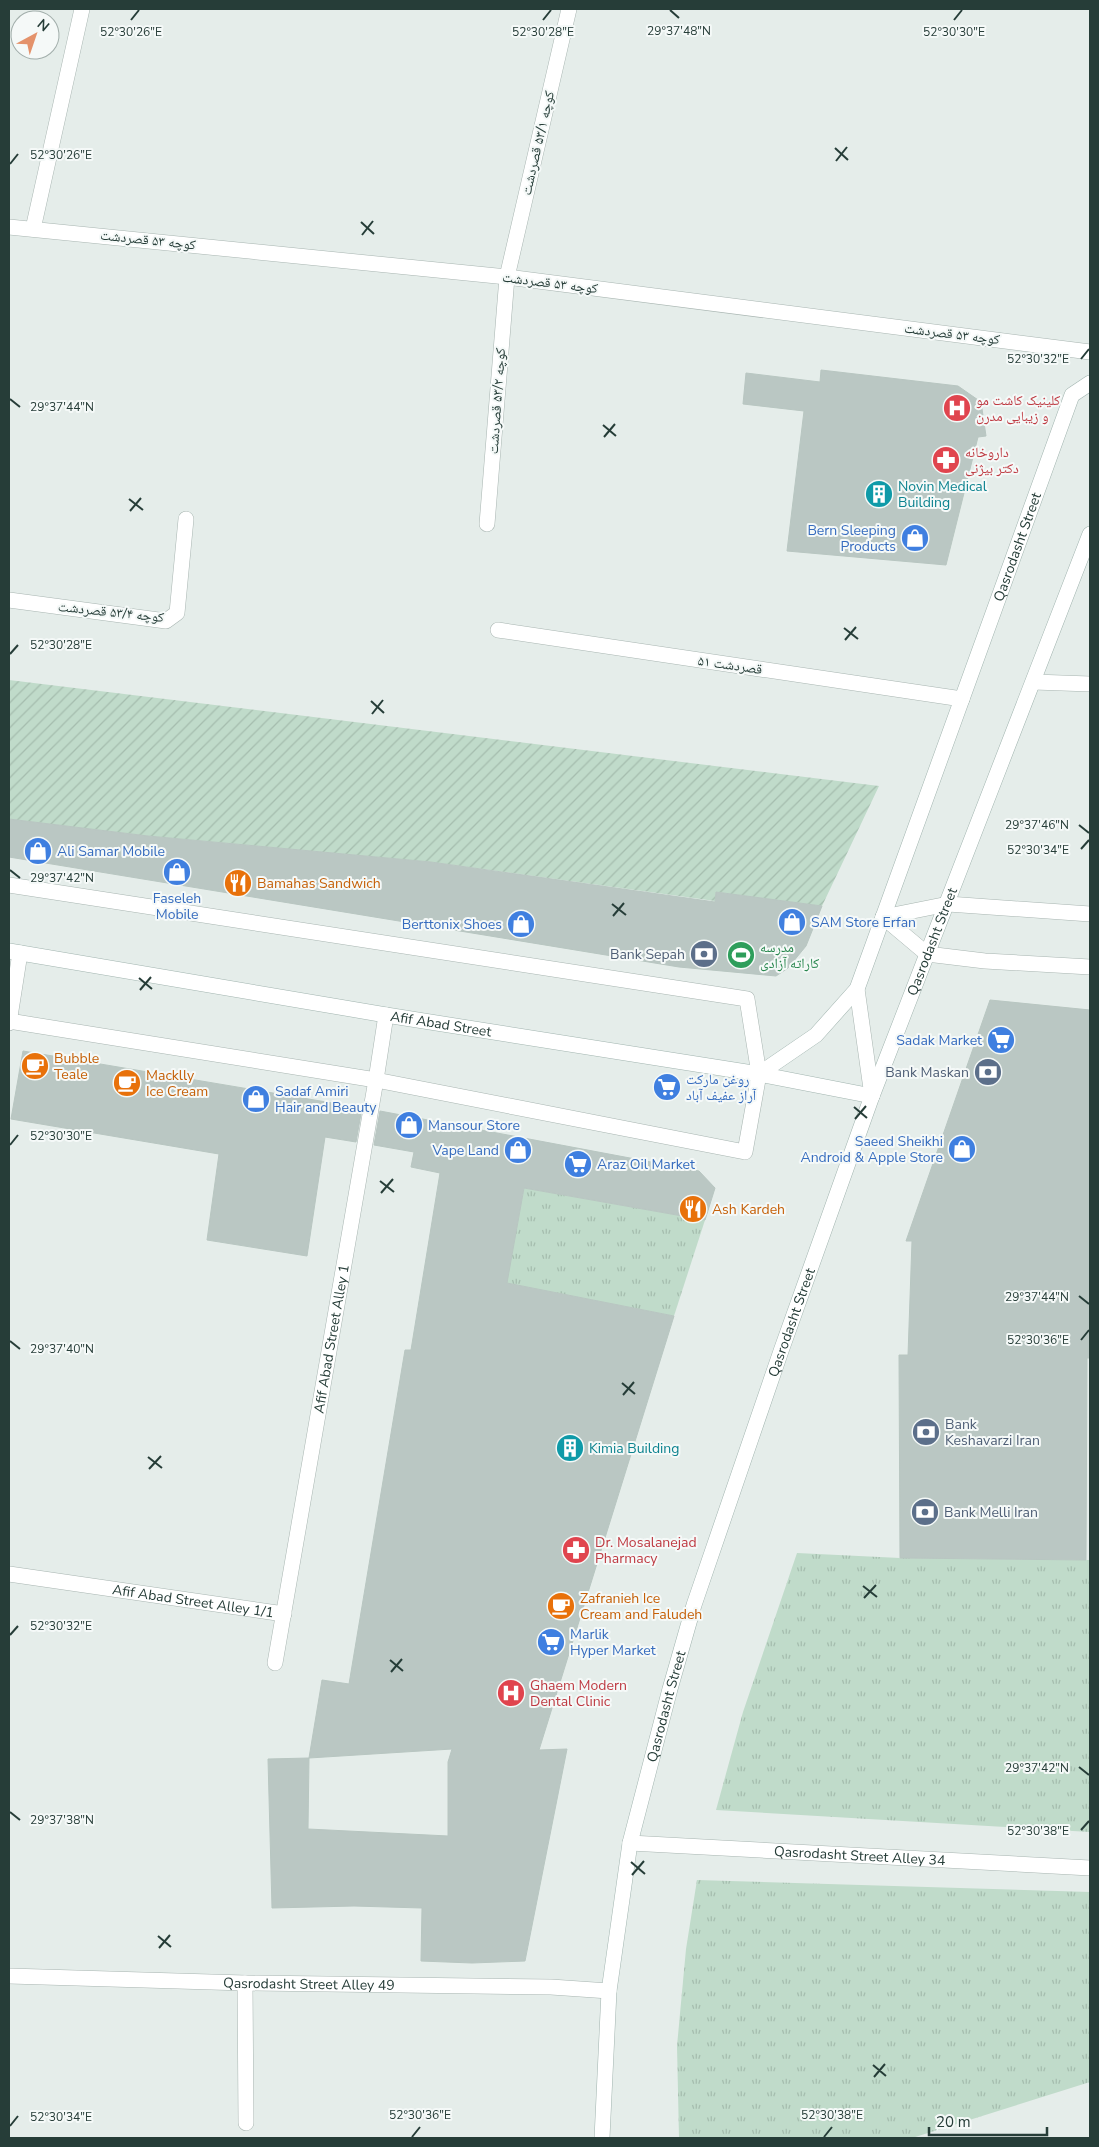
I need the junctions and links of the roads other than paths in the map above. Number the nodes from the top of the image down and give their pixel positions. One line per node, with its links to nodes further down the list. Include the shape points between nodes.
1 (82, 9): 4 (street)
2 (569, 9): 5 (street, کوچه ۵۳/۱ قصردشت)
3 (9, 227): 4 (street, کوچه ۵۳ قصردشت)
4 (33, 228): 5 (street, کوچه ۵۳ قصردشت)
5 (507, 277): 6 (street, کوچه ۵۳ قصردشت); 9 (street, کوچه ۵۳/۲ قصردشت)
6 (1090, 352)
7 (1090, 383): 15 (street, Qasrodasht Street, via 1072,395)
8 (186, 519): 11 (street, کوچه ۵۳/۴ قصردشت, via 177,613 166,621)
9 (487, 524)
10 (1090, 534): 13 (street, Qasrodasht Street)
11 (9, 600)
12 (498, 630): 15 (street, ۵۱ قصردشت)
13 (1034, 682): 14 (street); 17 (street, Qasrodasht Street)
14 (1090, 684)
15 (962, 699): 19 (street, Qasrodasht Street)
16 (9, 885): 26 (street, via 747,999)
17 (948, 904): 18 (street); 19 (street); 21 (street, Qasrodasht Street)
18 (1090, 914)
19 (883, 916): 21 (street); 23 (street, Qasrodasht Street)
20 (14, 952): 24 (street, Afif Abad Street); 25 (street)
21 (927, 954): 22 (street, via 985,961); 28 (street, Qasrodasht Street)
22 (1090, 966)
23 (857, 989): 26 (street, Qasrodasht Street, via 816,1035); 28 (street)
24 (386, 1015): 26 (street, Afif Abad Street); 27 (street, Afif Abad Street Alley 1)
25 (9, 1022): 27 (street)
26 (759, 1074): 27 (street, via 745,1152); 28 (street, Afif Abad Street)
27 (376, 1080): 30 (street, Afif Abad Street Alley 1)
28 (872, 1096): 32 (street, Qasrodasht Street, via 694,1605)
29 (9, 1574): 30 (street, Afif Abad Street Alley 1/1)
30 (284, 1614): 31 (street, Afif Abad Street Alley 1)
31 (275, 1663)
32 (630, 1843): 33 (street, Qasrodasht Street Alley 34); 36 (street, Qasrodasht Street)
33 (1090, 1868)
34 (9, 1976): 35 (street, Qasrodasht Street Alley 49)
35 (245, 1984): 36 (street, Qasrodasht Street Alley 49, via 551,1987); 37 (street)
36 (609, 1991): 38 (street, Qasrodasht Street)
37 (246, 2123)
38 (602, 2138)

